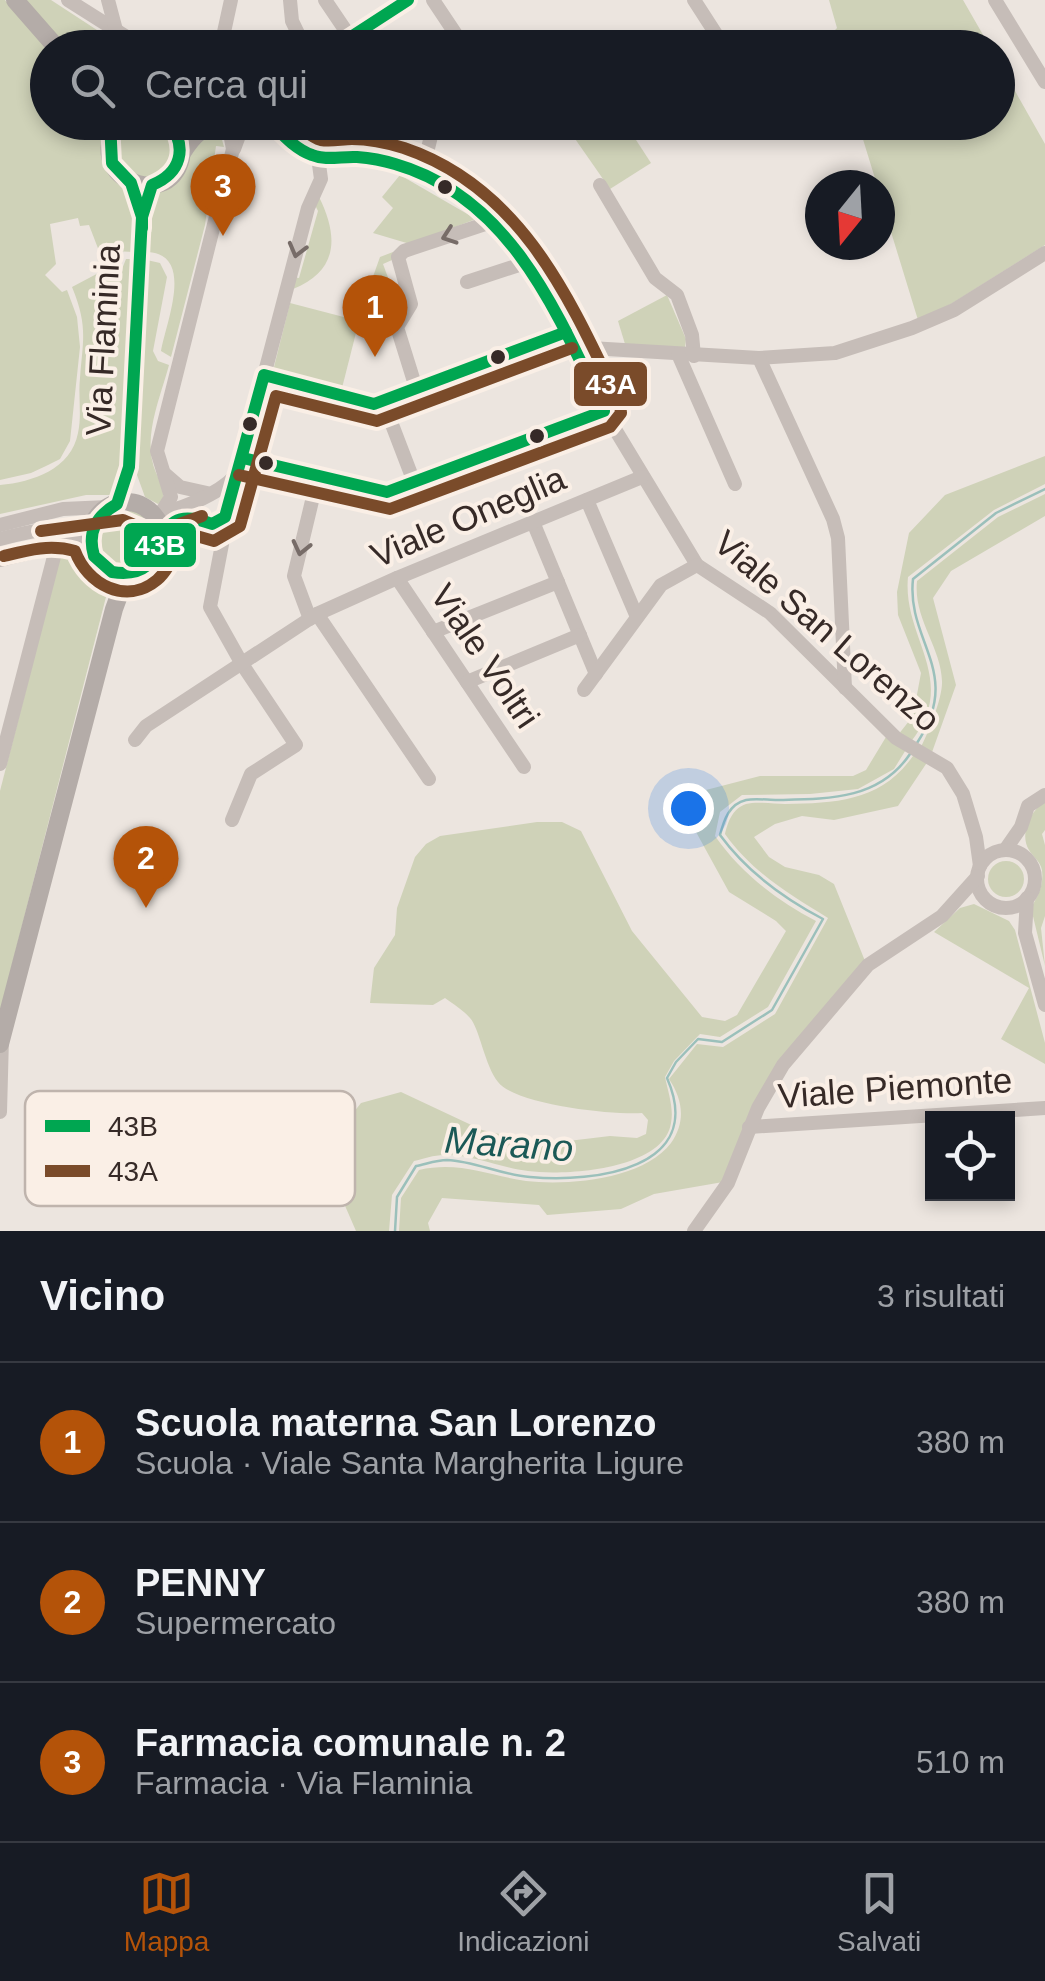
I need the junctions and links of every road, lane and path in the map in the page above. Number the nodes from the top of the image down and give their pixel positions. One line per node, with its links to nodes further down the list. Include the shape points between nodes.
1 (15, 0): 11 (main road)
2 (68, 0): 12 (street)
3 (108, 0): 12 (street)
4 (230, 0): 13 (street)
5 (290, 0): 14 (street)
6 (325, 0): 15 (street)
7 (434, 0): 17 (street)
8 (694, 0): 18 (street)
9 (995, 0): 19 (street)
10 (405, 1): 16 (main road)
11 (41, 30)
12 (116, 30)
13 (224, 30)
14 (296, 30)
15 (343, 30)
16 (360, 30)
17 (453, 30)
18 (713, 30)
19 (1013, 30)
20 (1015, 33): 21 (street)
21 (1045, 82)
22 (112, 140): 33 (main road, Via Flaminia, via 112,163)
23 (180, 140): 30 (main road)
24 (191, 140): 30 (main road)
25 (231, 140): 29 (street, Via Flaminia)
26 (236, 140): 29 (street)
27 (292, 140): 31 (street)
28 (430, 140): 32 (street)
29 (233, 149): 52 (street, Via Flaminia, via 160,435)
30 (182, 153): 35 (main road, via 172,174)
31 (318, 158): 32 (street, Viale San Lorenzo, via 372,159); 46 (street, one-way to 46, via 321,179)
32 (422, 174): 37 (street, Viale San Lorenzo)
33 (131, 183): 35 (main road); 36 (main road, Via Flaminia)
34 (600, 184): 44 (street, via 654,278 677,294)
35 (152, 185): 36 (main road, Via Flaminia)
36 (142, 217): 51 (main road, Via Flaminia)
37 (494, 221): 39 (street, Viale San Lorenzo); 47 (street, one-way to 47, via 398,258 410,304 397,328)
38 (1045, 253): 45 (street, via 912,328 835,353)
39 (528, 262): 40 (street); 41 (street, Viale San Lorenzo)
40 (467, 282)
41 (566, 332): 42 (street, Viale San Lorenzo); 47 (street)
42 (573, 347): 43 (street); 49 (street, Viale San Lorenzo)
43 (678, 354): 44 (street); 56 (street)
44 (694, 356): 45 (street)
45 (759, 358): 83 (street, via 838,538)
46 (264, 375): 48 (street); 50 (street)
47 (416, 388): 48 (street)
48 (383, 401): 55 (street)
49 (604, 411): 54 (street, Viale San Lorenzo); 55 (street)
50 (241, 464): 53 (street); 57 (street); 60 (street)
51 (129, 467): 59 (main road, Via Flaminia); 61 (main road, Via Flaminia, via 132,489)
52 (162, 471): 57 (street, via 180,487); 61 (street, Via Flaminia, via 171,497)
53 (318, 476): 55 (street, via 387,492); 76 (street, one-way to 76, via 294,576)
54 (642, 477): 58 (street, Viale Oneglia); 71 (street, Viale San Lorenzo)
55 (414, 482)
56 (734, 484)
57 (208, 495): 60 (street, via 224,497); 61 (street); 62 (street, via 197,512)
58 (587, 500): 63 (street, Viale Oneglia); 77 (street)
59 (112, 505): 61 (main road); 64 (street); 69 (main road, via 94,520)
60 (228, 509): 62 (street, via 222,521); 68 (street)
61 (152, 511): 65 (main road)
62 (207, 522): 65 (street, via 178,518); 68 (street, via 219,531)
63 (533, 522): 73 (street, Viale Oneglia); 74 (street)
64 (0, 525)
65 (162, 538): 72 (main road, via 151,564)
66 (0, 539): 69 (street, via 64,528)
67 (57, 545): 69 (street); 70 (street); 86 (street)
68 (222, 546): 80 (street, via 210,607)
69 (94, 550): 72 (main road, via 116,573); 75 (main road)
70 (0, 560)
71 (696, 565): 77 (street, via 661,585); 83 (street, Viale San Lorenzo, via 770,613)
72 (135, 573): 75 (main road)
73 (397, 578): 76 (street, Viale Oneglia); 78 (street, Viale Voltri)
74 (558, 582): 78 (street); 79 (street)
75 (114, 609): 102 (main road)
76 (314, 616): 80 (street, Viale Oneglia); 88 (street)
77 (637, 617): 81 (street)
78 (434, 632): 82 (street, Viale Voltri)
79 (580, 636): 81 (street); 82 (street)
80 (242, 664): 85 (street, Viale Oneglia, via 146,726); 90 (street, via 296,746 251,774)
81 (596, 674): 84 (street)
82 (467, 682): 87 (street, Viale Voltri)
83 (845, 688): 92 (street, Viale San Lorenzo, via 896,738 947,768)
84 (584, 690)
85 (135, 740)
86 (0, 764)
87 (524, 767)
88 (429, 778)
89 (1045, 795): 91 (street, via 1028,806)
90 (232, 820)
91 (1021, 827): 93 (street); 94 (street)
92 (976, 836): 93 (street); 95 (street, Viale San Lorenzo)
93 (1001, 850): 94 (street); 95 (street)
94 (1024, 856): 96 (street, via 1034,872)
95 (979, 871): 97 (street, via 981,892); 98 (street, Viale Piemonte)
96 (1028, 898): 97 (street, via 1012,907); 99 (street)
97 (997, 905): 98 (street); 99 (street)
98 (955, 906): 105 (street, Viale Piemonte, via 868,965 783,1065)
99 (1025, 933): 100 (street)
100 (1043, 988): 101 (street)
101 (1045, 1005)
102 (1, 1041): 104 (street)
103 (1045, 1108): 105 (street, Viale Piemonte)
104 (0, 1112)
105 (750, 1127): 106 (street, Viale Piemonte, via 728,1183)
106 (694, 1231)

